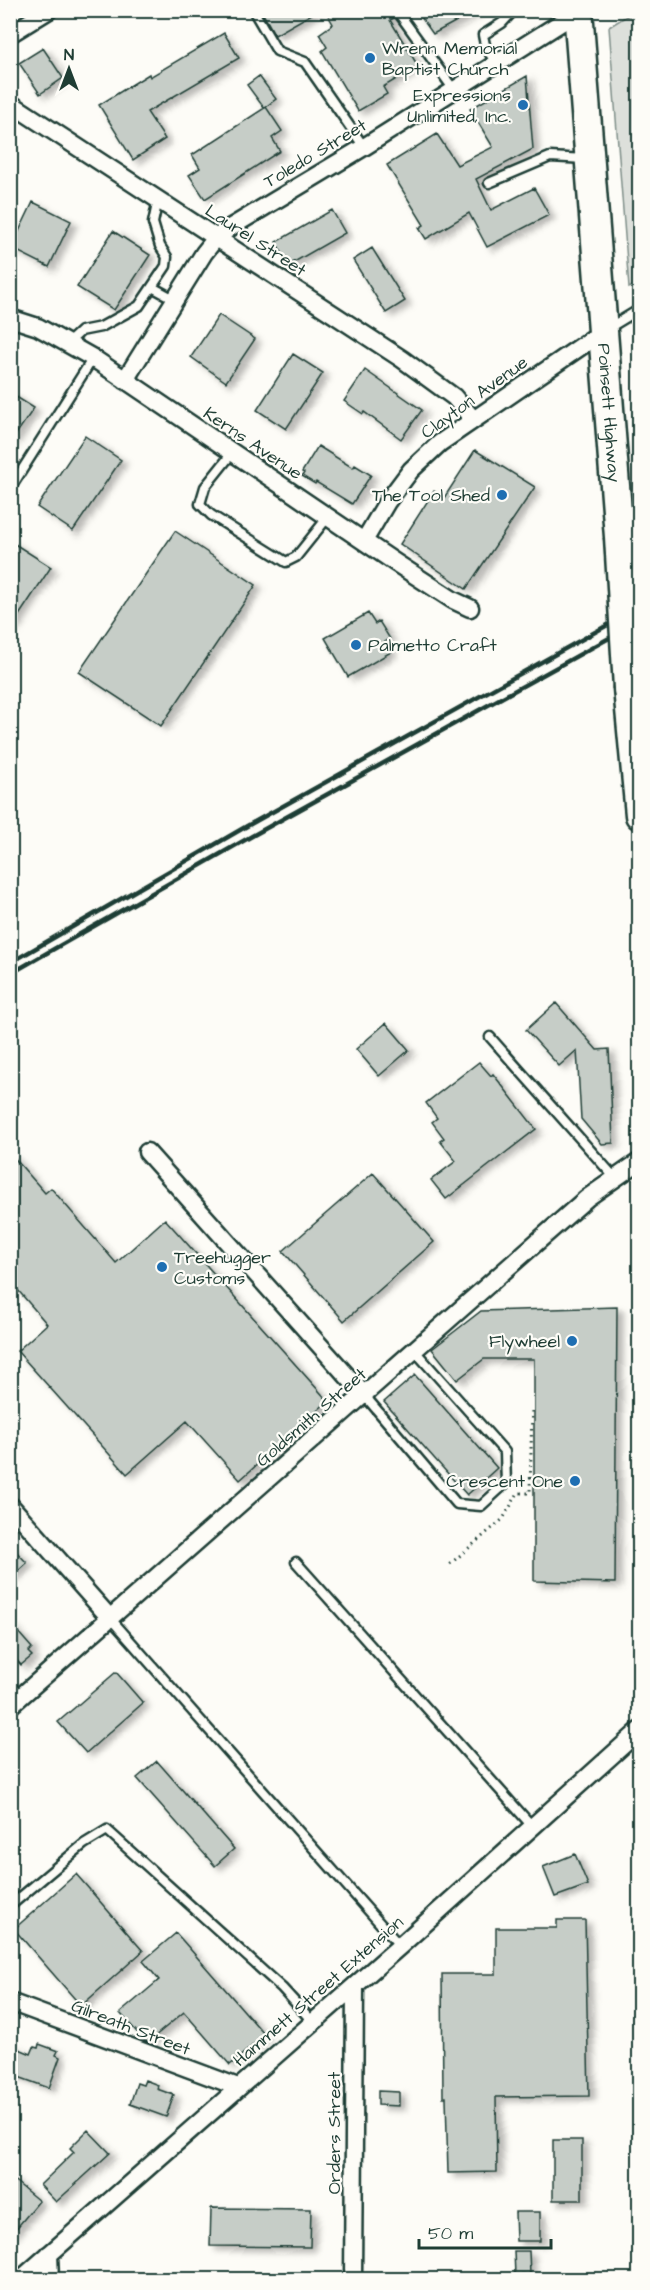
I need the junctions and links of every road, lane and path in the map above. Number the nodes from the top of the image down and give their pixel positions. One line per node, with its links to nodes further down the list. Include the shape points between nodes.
1 (49, 10): 6 (street)
2 (253, 10): 10 (lane, via 277,51 305,62)
3 (514, 10): 7 (lane, via 483,35)
4 (579, 11): 7 (street, Toledo Street); 11 (highway, Poinsett Highway)
5 (400, 15): 8 (lane)
6 (10, 34)
7 (496, 64): 8 (street, Toledo Street)
8 (454, 90): 10 (street, Toledo Street)
9 (10, 103): 13 (street, Laurel Street)
10 (364, 147): 14 (street, Toledo Street)
11 (589, 159): 12 (lane, via 550,157); 19 (highway, Poinsett Highway)
12 (489, 183)
13 (158, 199): 14 (street, Laurel Street); 15 (lane, via 153,222 167,257 166,266)
14 (216, 238): 16 (street, Toledo Street); 23 (street, Laurel Street, via 402,359 454,397)
15 (152, 287): 16 (lane); 20 (lane, via 139,306 101,327 81,331)
16 (174, 299): 22 (street, Toledo Street)
17 (639, 309): 19 (lane)
18 (10, 318): 20 (street, Kerns Avenue)
19 (602, 332): 23 (street, Clayton Avenue); 29 (highway, Poinsett Highway, bridge, via 628,688)
20 (68, 343): 21 (street, Kerns Avenue)
21 (93, 358): 22 (street, Kerns Avenue); 25 (lane)
22 (125, 380): 24 (street, Kerns Avenue)
23 (473, 419): 27 (street, Clayton Avenue, via 440,442 411,470)
24 (232, 452): 26 (street, Kerns Avenue); 26 (lane, via 205,487 200,504 211,515 286,562 296,557)
25 (10, 489)
26 (328, 517): 27 (street, Kerns Avenue)
27 (364, 541): 28 (street, Kerns Avenue)
28 (470, 608)
29 (636, 729): 30 (highway, Poinsett Highway)
30 (639, 803)
31 (490, 1037): 34 (lane)
32 (147, 1152): 36 (street)
33 (639, 1161): 34 (street, Goldsmith Street)
34 (615, 1178): 35 (street, Goldsmith Street, via 587,1198)
35 (415, 1351): 36 (street, Goldsmith Street); 36 (lane, via 505,1452 506,1483 481,1506 457,1504)
36 (365, 1396): 41 (street, Goldsmith Street)
37 (10, 1505): 41 (street)
38 (477, 1543): 40 (path)
39 (296, 1562): 44 (lane)
40 (450, 1564)
41 (110, 1618): 42 (street, Goldsmith Street); 46 (lane)
42 (10, 1706)
43 (639, 1730): 44 (street, Hammett Street Extension)
44 (532, 1826): 46 (street, Hammett Street Extension)
45 (10, 1906): 49 (lane, via 84,1844 107,1830 282,1988)
46 (400, 1946): 47 (street, Hammett Street Extension)
47 (355, 1986): 49 (street, Hammett Street Extension); 54 (street, Orders Street)
48 (10, 2002): 50 (street, Gilreath Street)
49 (313, 2022): 50 (street, Hammett Street Extension)
50 (238, 2087): 51 (street, Hammett Street Extension)
51 (49, 2254): 52 (street, Hammett Street Extension); 53 (street)
52 (20, 2280)
53 (50, 2280)
54 (353, 2280)

